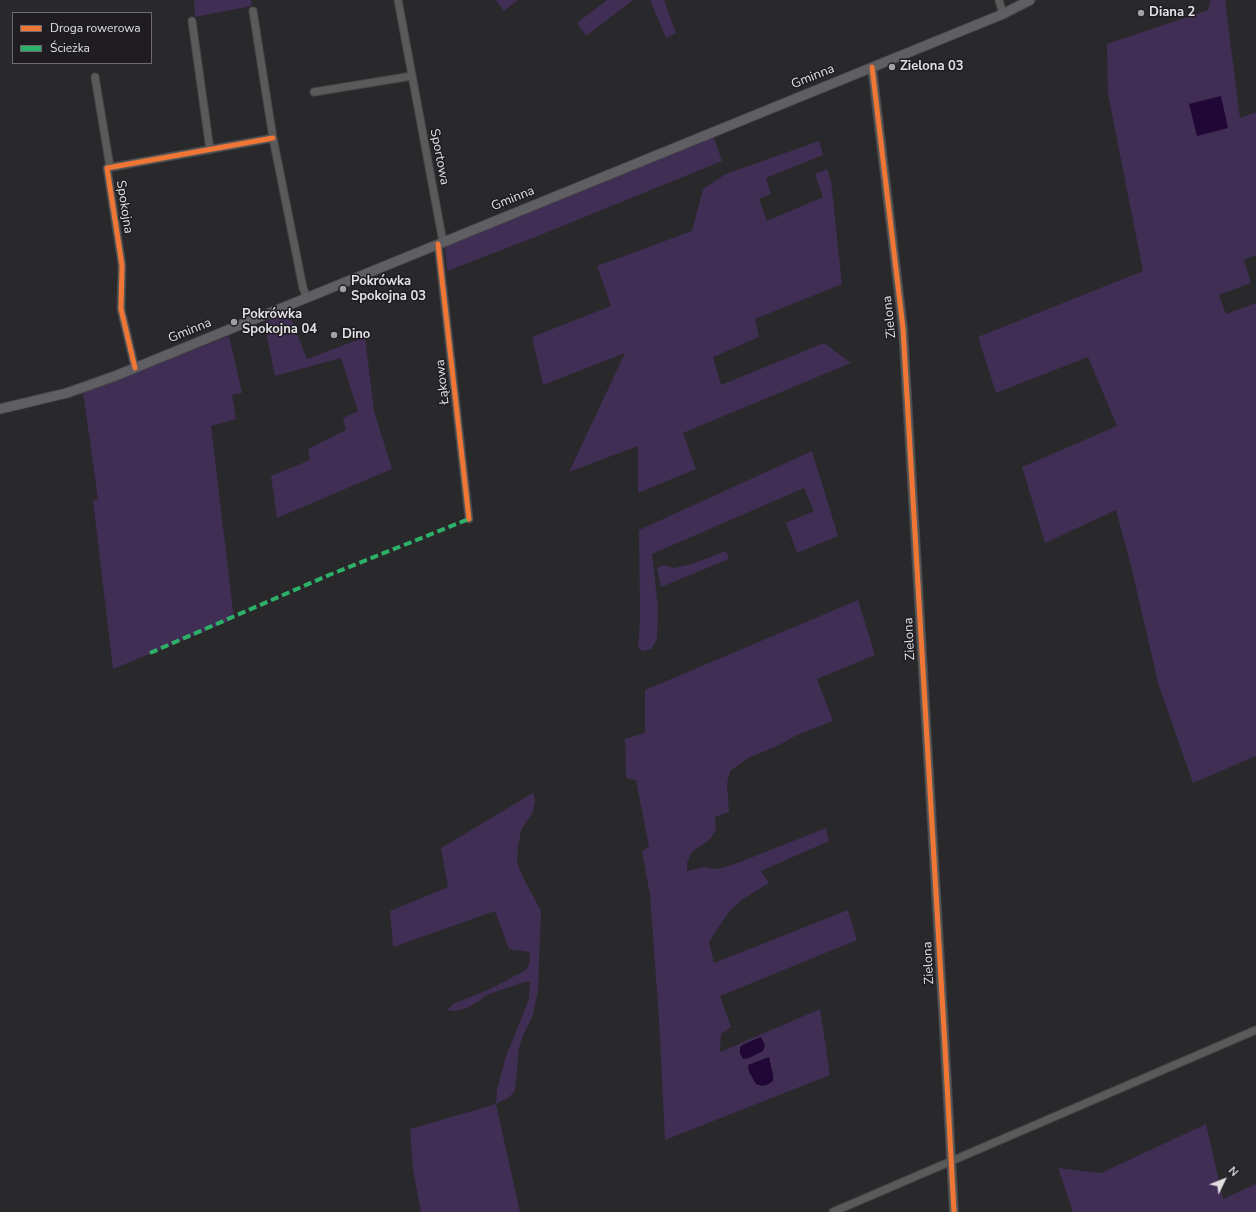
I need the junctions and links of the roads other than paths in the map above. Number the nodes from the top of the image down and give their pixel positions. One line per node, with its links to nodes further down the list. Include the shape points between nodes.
1 (398, 0): 8 (street, Sportowa)
2 (999, 0): 5 (street)
3 (1030, 0): 5 (main road, Gminna)
4 (253, 11): 11 (street)
5 (1003, 14): 7 (main road, Gminna)
6 (192, 21): 12 (street)
7 (872, 67): 14 (main road, Gminna); 20 (street, Zielona, via 903,328)
8 (412, 76): 10 (street); 14 (street, Sportowa)
9 (95, 77): 13 (street)
10 (314, 92)
11 (273, 138): 12 (street, Spokojna); 15 (street, via 303,288)
12 (210, 150): 13 (street, Spokojna)
13 (110, 167): 16 (street, Spokojna, via 107,168 122,265 121,309)
14 (440, 243): 15 (main road, Gminna); 18 (street, Łąkowa)
15 (307, 297): 16 (main road, Gminna)
16 (135, 368): 17 (main road, Gminna, via 67,393)
17 (0, 409)
18 (469, 518)
19 (1256, 1030): 20 (street)
20 (951, 1162): 21 (street); 22 (street, Zielona)
21 (833, 1212)
22 (954, 1212)

